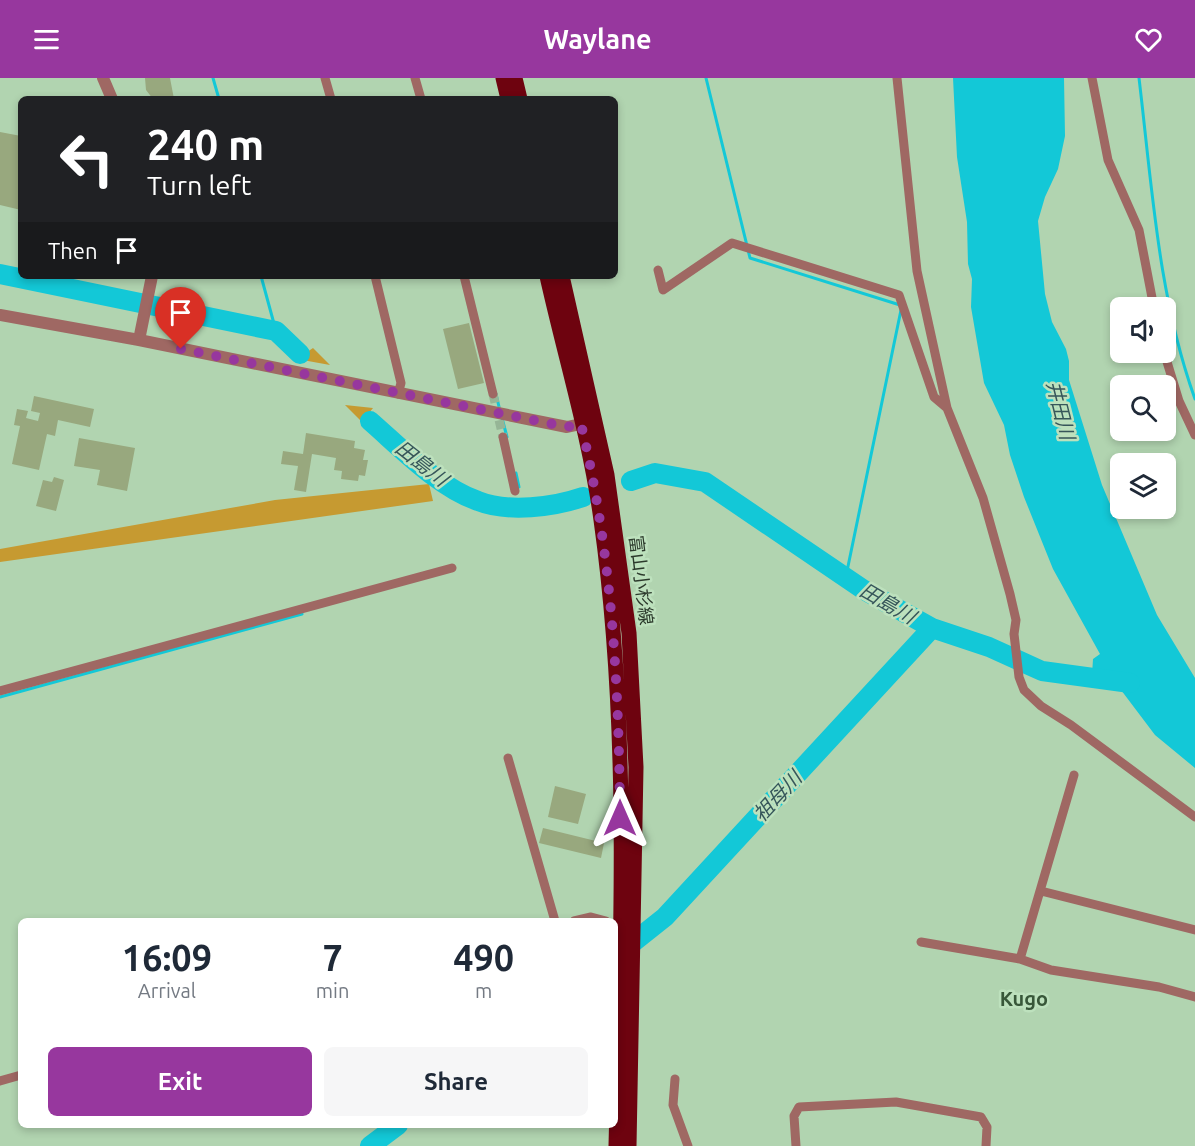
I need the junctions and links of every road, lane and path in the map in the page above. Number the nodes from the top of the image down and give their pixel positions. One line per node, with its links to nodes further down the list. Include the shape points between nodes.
1 (103, 78): 7 (street)
2 (326, 78): 8 (street)
3 (416, 78): 9 (street)
4 (897, 78): 24 (street, via 917,271)
5 (1092, 78): 18 (street, via 1108,160 1139,230)
6 (509, 80): 10 (main road); 11 (main road)
7 (111, 96)
8 (330, 96)
9 (420, 96)
10 (508, 96)
11 (518, 96)
12 (658, 270): 24 (street, via 663,290 732,243 899,295 934,397)
13 (152, 279): 20 (street)
14 (376, 279): 22 (street, via 401,383)
15 (465, 279): 23 (street)
16 (548, 279): 25 (main road, 富山小杉線)
17 (563, 279): 25 (main road, 富山小杉線)
18 (1152, 297)
19 (0, 315): 20 (street)
20 (139, 340): 22 (street)
21 (1167, 363): 26 (street)
22 (398, 394): 25 (street, via 567,427)
23 (493, 394)
24 (947, 408): 33 (street, via 983,498 1010,594 1016,620 1019,678 1024,690)
25 (588, 422): 36 (main road, 富山小杉線, via 615,519 633,678 636,767)
26 (1195, 435)
27 (503, 437): 28 (street)
28 (515, 491)
29 (452, 568): 30 (street)
30 (0, 691)
31 (508, 758): 35 (street)
32 (1074, 775): 34 (street)
33 (1195, 817)
34 (1041, 891): 37 (street); 39 (street)
35 (554, 918)
36 (619, 926): 41 (main road, 富山小杉線); 47 (main road, 富山小杉線, via 633,955)
37 (1195, 930)
38 (921, 942): 39 (street)
39 (1020, 959): 40 (street, via 1051,970 1159,987)
40 (1195, 998)
41 (618, 1056)
42 (18, 1076): 44 (street)
43 (675, 1079): 48 (street, via 673,1105)
44 (0, 1081)
45 (616, 1128): 46 (main road, 富山小杉線)
46 (616, 1146)
47 (629, 1146)
48 (688, 1146)
49 (796, 1146): 50 (street, via 794,1116 799,1107 896,1102 981,1117 987,1126)
50 (986, 1146)

